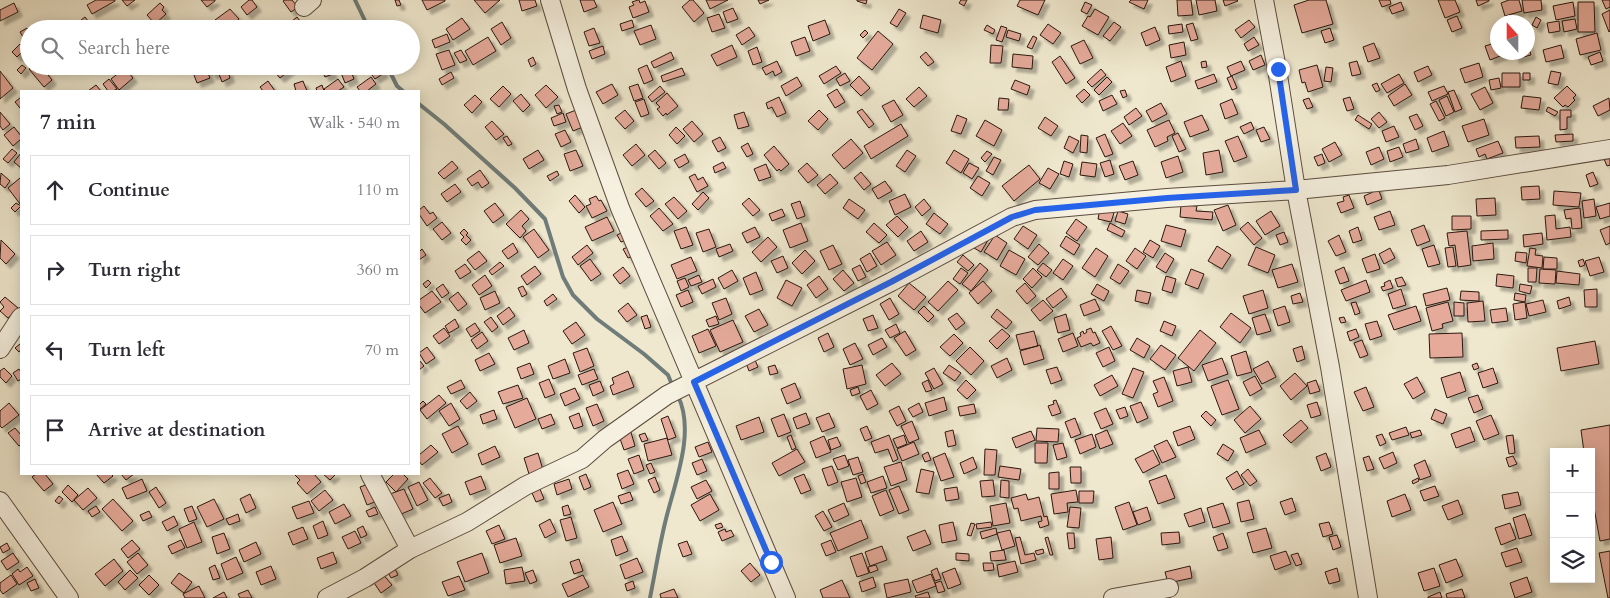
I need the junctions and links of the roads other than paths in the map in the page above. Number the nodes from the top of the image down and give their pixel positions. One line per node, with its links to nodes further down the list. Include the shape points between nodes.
1 (550, 0): 7 (street, via 577,90)
2 (1264, 0): 4 (street)
3 (1610, 149): 4 (street, via 1448,176)
4 (1296, 190): 7 (street, via 1024,212); 16 (street, via 1330,367)
5 (20, 319): 6 (street)
6 (0, 349)
7 (690, 384): 10 (street, via 668,395 582,459 525,486 467,522); 14 (street)
8 (371, 475): 10 (street)
9 (0, 501): 12 (street)
10 (410, 549): 13 (street)
11 (1169, 588): 15 (street)
12 (69, 598)
13 (327, 598)
14 (786, 598)
15 (1113, 598)
16 (1368, 598)

